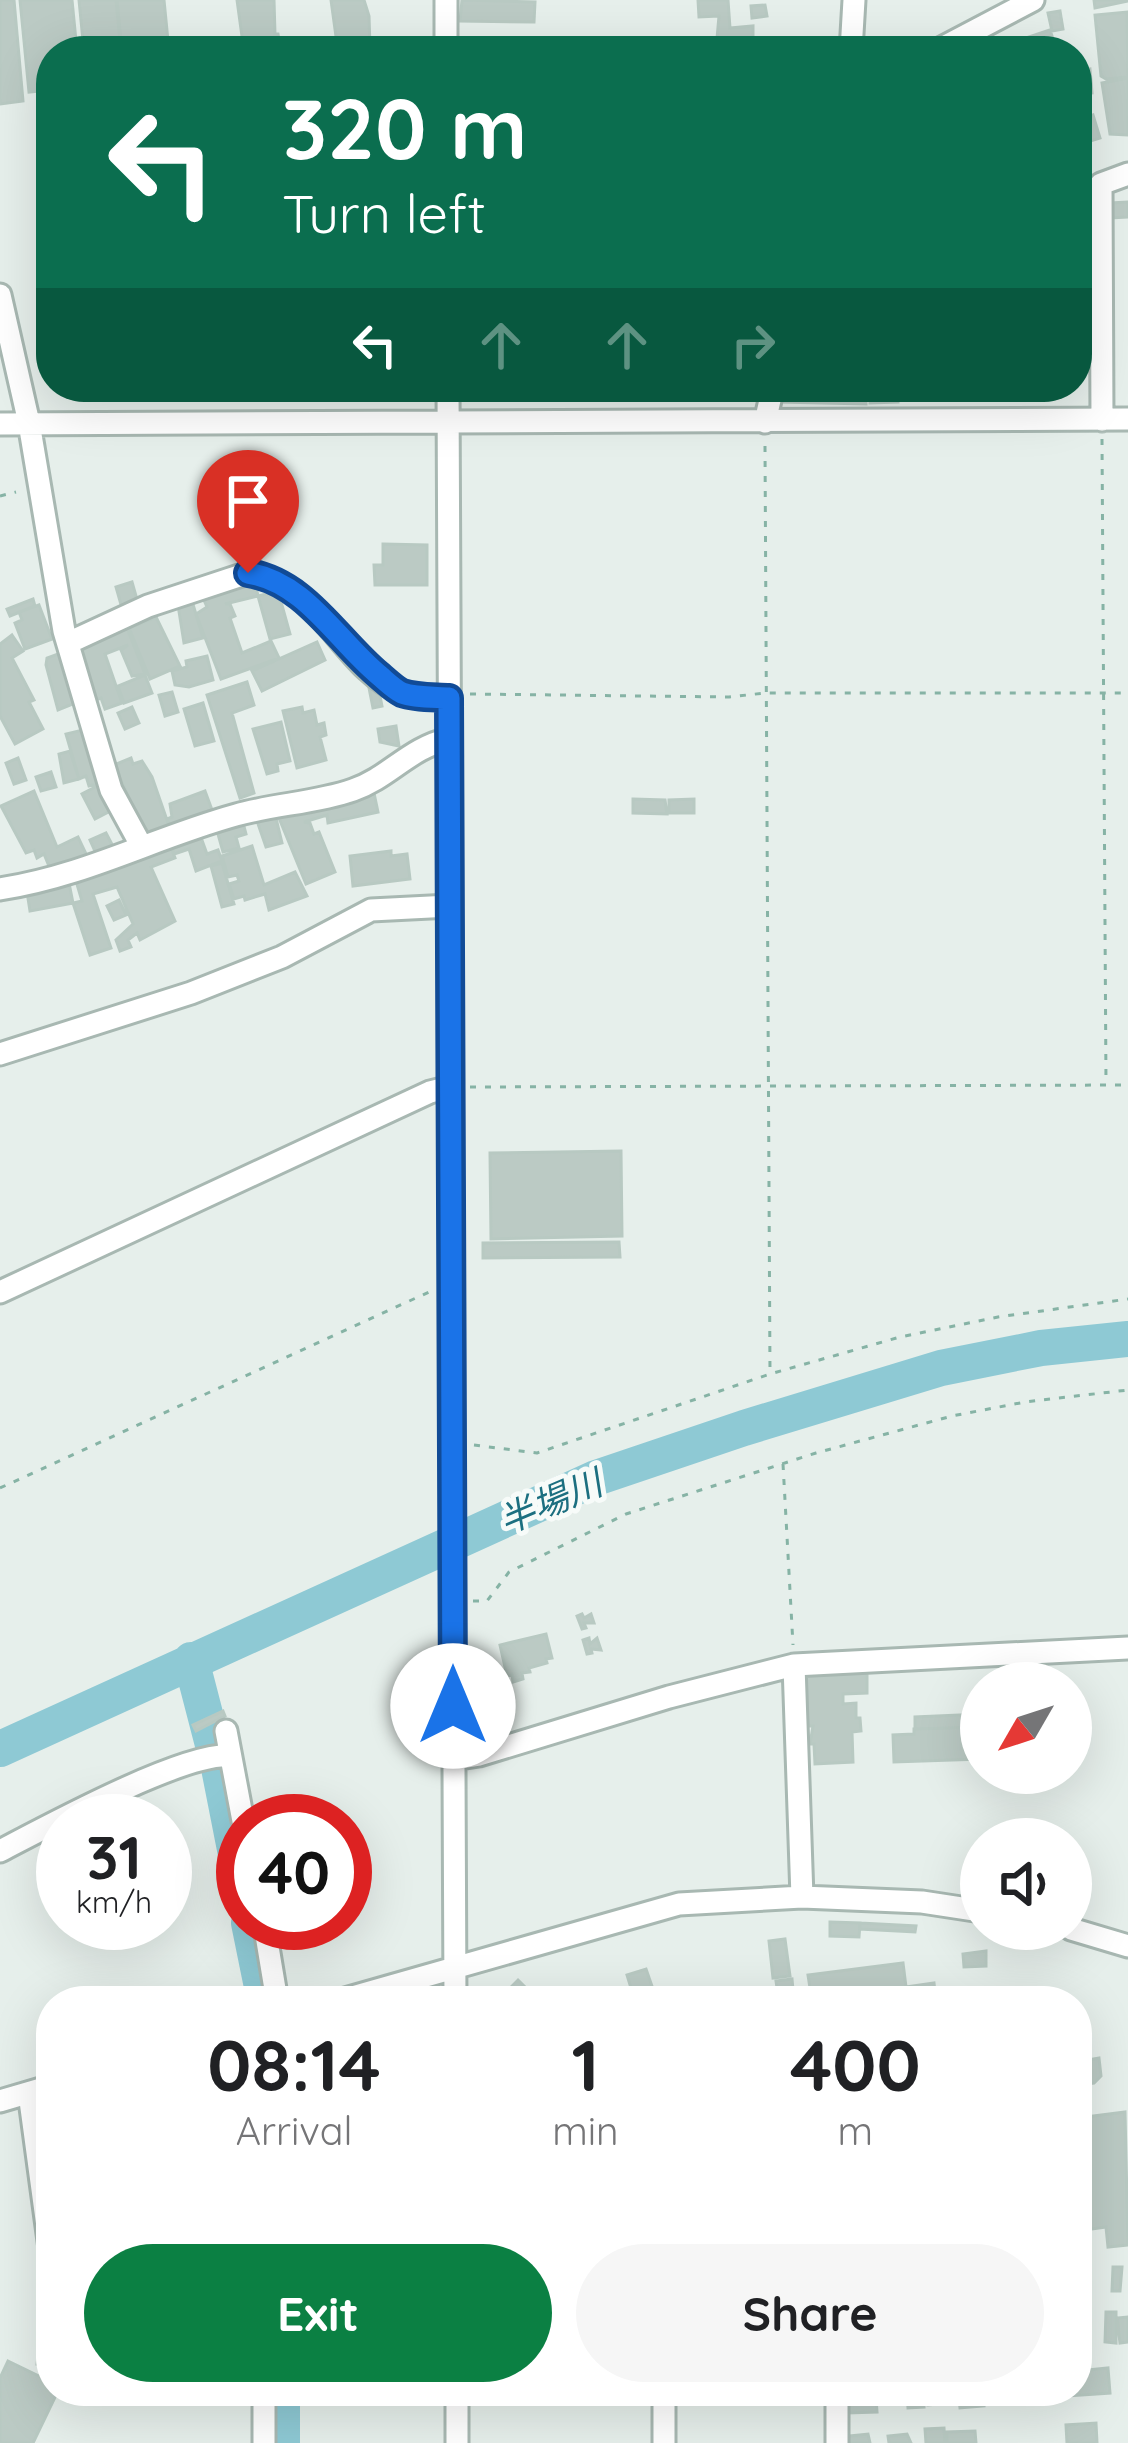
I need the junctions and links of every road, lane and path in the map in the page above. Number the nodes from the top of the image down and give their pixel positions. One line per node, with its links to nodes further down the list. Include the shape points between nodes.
1 (446, 0): 4 (street)
2 (854, 0): 5 (street)
3 (1034, 0): 6 (street)
4 (446, 36)
5 (851, 36)
6 (965, 36)
7 (1128, 174): 12 (street, via 1101,184)
8 (0, 295): 14 (street)
9 (448, 402): 15 (street)
10 (767, 402): 13 (street)
11 (1128, 419): 12 (street)
12 (1102, 420): 13 (street); 19 (path)
13 (765, 422): 15 (street); 18 (path)
14 (29, 423): 15 (street); 16 (street); 17 (street)
15 (448, 423): 21 (street)
16 (0, 424)
17 (68, 644): 21 (street, via 148,606 263,575 300,596 394,688); 23 (street, via 111,790)
18 (765, 693): 19 (path); 21 (path); 27 (path)
19 (1103, 693): 20 (path); 29 (path)
20 (1128, 693)
21 (449, 698): 22 (street)
22 (449, 739): 23 (street, via 412,751 357,789 236,815); 25 (street)
23 (142, 847): 24 (street, via 52,880)
24 (0, 889)
25 (450, 906): 26 (street, via 371,910 190,993); 30 (street)
26 (0, 1054)
27 (766, 1085): 29 (path); 30 (path); 34 (path)
28 (1128, 1085): 29 (path)
29 (1106, 1086)
30 (450, 1087): 31 (street); 32 (street)
31 (452, 1290): 36 (street); 38 (path, via 428,1292)
32 (0, 1292)
33 (1128, 1299): 34 (path, via 900,1337)
34 (770, 1374): 36 (path, via 536,1453)
35 (1128, 1390): 37 (path, via 952,1416)
36 (452, 1443): 39 (street)
37 (784, 1464): 39 (path, via 626,1514 509,1572 487,1601); 41 (path)
38 (0, 1488)
39 (453, 1594): 44 (street)
40 (1128, 1648): 41 (street)
41 (794, 1665): 44 (street); 47 (street)
42 (226, 1731): 43 (street)
43 (220, 1756): 45 (street); 46 (street)
44 (453, 1759): 52 (street)
45 (234, 1794)
46 (0, 1851)
47 (802, 1897): 48 (street); 52 (street, via 645,1911)
48 (960, 1908)
49 (1092, 1935): 50 (street)
50 (1128, 1946)
51 (268, 1950): 53 (street)
52 (454, 1966): 54 (street); 55 (street)
53 (274, 1986)
54 (388, 1986)
55 (454, 1986)
56 (36, 2090): 57 (street)
57 (0, 2101)
58 (265, 2406): 62 (street)
59 (457, 2406): 63 (street)
60 (664, 2406): 64 (street)
61 (837, 2406): 65 (street)
62 (264, 2443)
63 (457, 2443)
64 (664, 2443)
65 (837, 2443)

